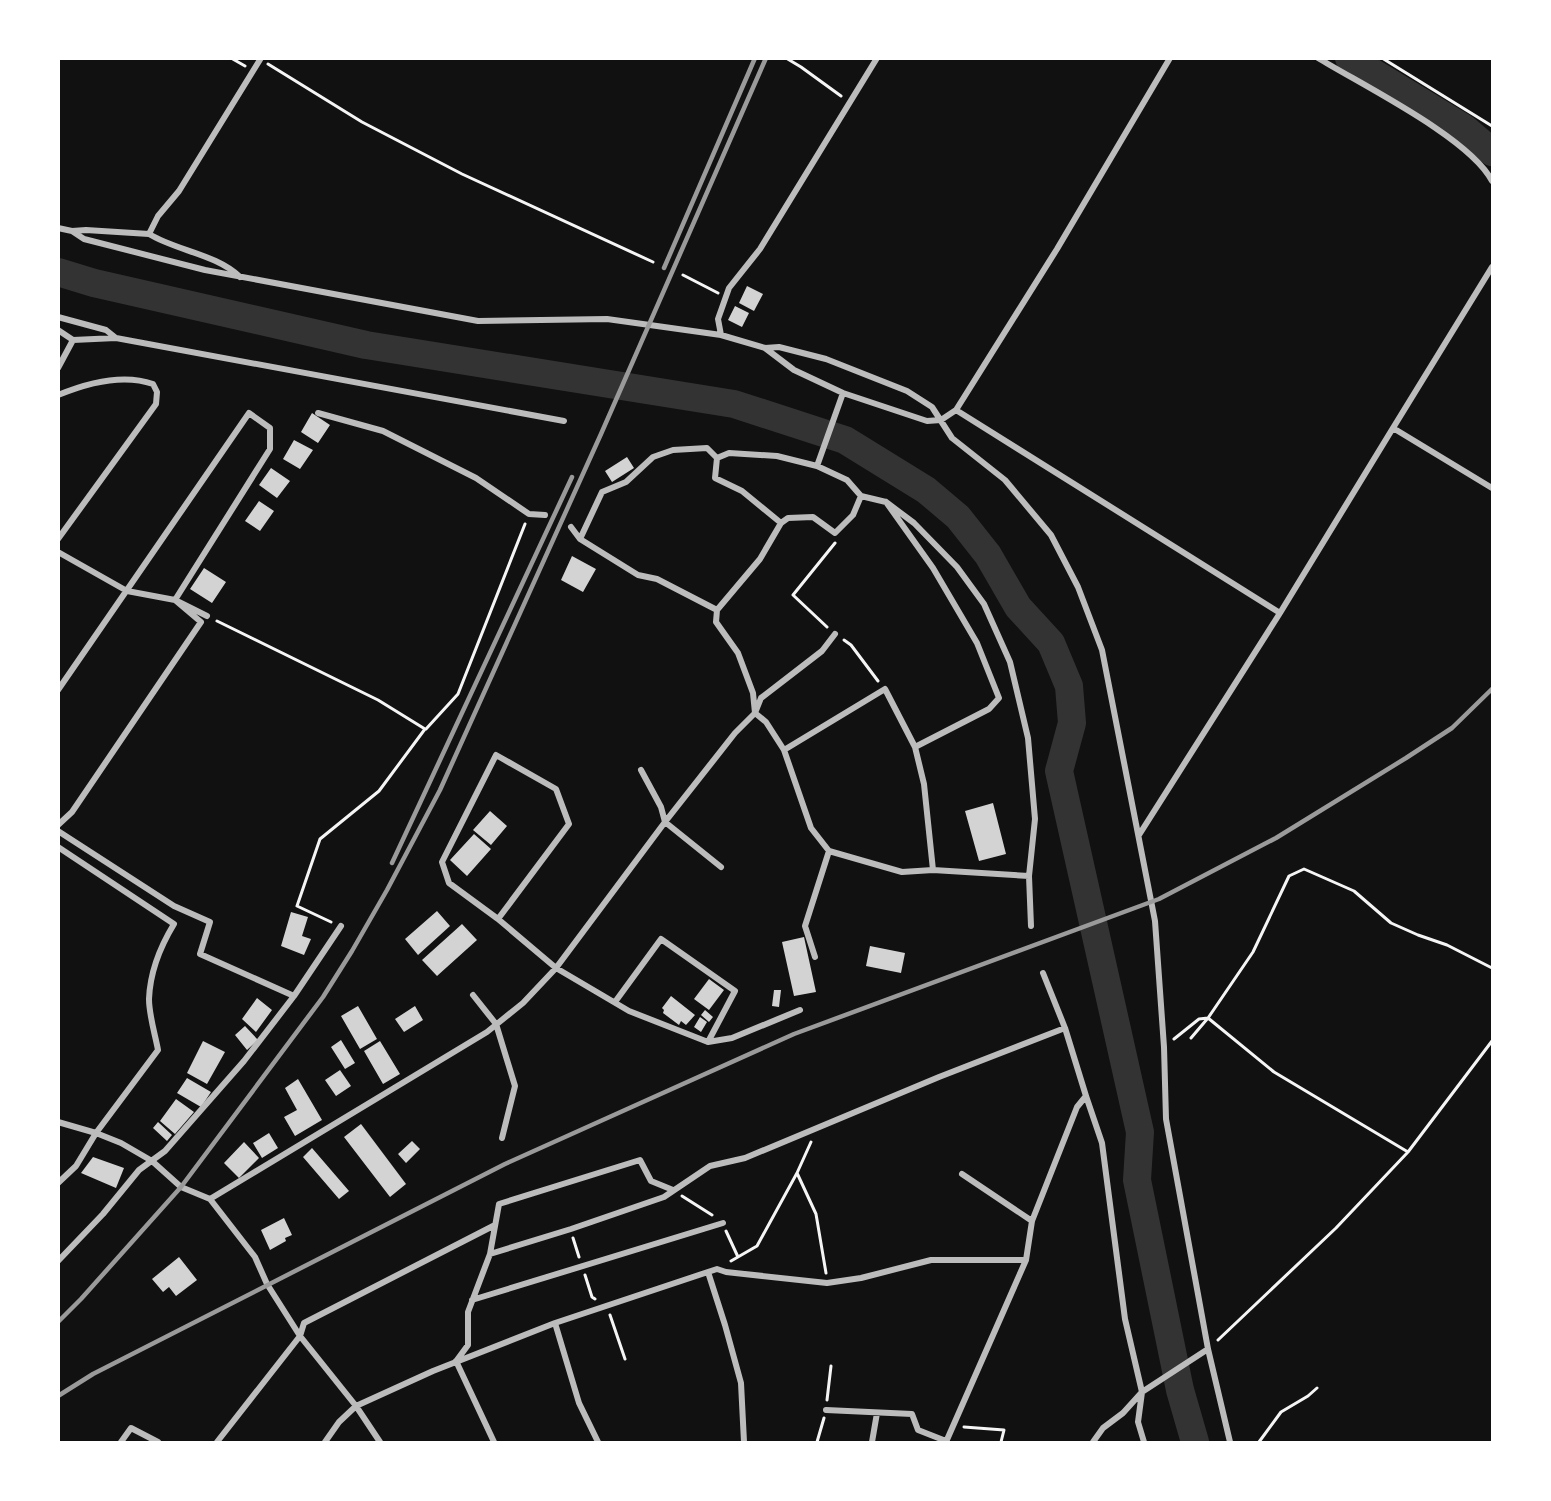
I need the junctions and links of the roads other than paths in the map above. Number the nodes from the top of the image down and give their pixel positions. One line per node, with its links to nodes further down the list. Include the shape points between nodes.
1 (261, 58): 8 (street)
2 (877, 58): 13 (street, via 760,249 729,288 718,319)
3 (1170, 58): 20 (street, via 1058,249)
4 (1318, 58): 5 (street, via 1462,147 1486,169)
5 (1492, 181)
6 (58, 228): 7 (street)
7 (72, 231): 8 (street); 10 (street, via 84,239)
8 (149, 234): 10 (street, via 230,267)
9 (1492, 267): 24 (street)
10 (240, 277): 13 (street, via 478,321 607,319)
11 (58, 317): 14 (street, via 106,330)
12 (58, 330): 15 (street)
13 (721, 335): 16 (street)
14 (116, 338): 15 (street); 23 (street)
15 (73, 340): 17 (street)
16 (765, 348): 18 (street, via 794,370); 22 (street, via 779,347 826,359 907,391 932,407)
17 (58, 368)
18 (843, 393): 22 (street, via 927,421); 26 (street)
19 (58, 395): 33 (street, via 85,384 109,381 146,382 153,384 157,392 156,404)
20 (956, 410): 22 (street); 39 (street)
21 (318, 413): 30 (street, via 383,432 476,478 529,514)
22 (941, 420): 50 (street, via 952,438 1005,480 1051,535 1078,587 1102,650)
23 (564, 421)
24 (1393, 428): 27 (street); 39 (street)
25 (717, 458): 26 (street, via 729,453 777,456); 31 (street, via 715,477 742,491); 34 (street, via 707,448 673,450 653,457 626,482 602,492)
26 (817, 466): 28 (street, via 847,480)
27 (1492, 488)
28 (861, 496): 29 (street); 31 (street, via 853,515 835,533 813,517 788,518)
29 (886, 502): 44 (street, via 933,568 977,643 999,698 989,709); 55 (street, via 914,523 957,567 984,604 1010,662 1028,738 1035,819)
30 (545, 515)
31 (781, 523): 38 (street, via 760,559)
32 (571, 527): 34 (street)
33 (58, 539)
34 (580, 539): 38 (street, via 638,575 657,579)
35 (58, 552): 36 (street)
36 (127, 591): 37 (street); 37 (street, via 249,413 270,428 270,449); 42 (street)
37 (175, 600): 40 (street); 48 (street, via 201,622 72,812)
38 (717, 610): 43 (street, via 716,622 738,654 753,693)
39 (1280, 613): 50 (street)
40 (207, 616)
41 (835, 634): 43 (street, via 822,651 761,698)
42 (58, 690)
43 (755, 713): 45 (street, via 766,722); 47 (street)
44 (915, 747): 45 (street, via 885,689); 54 (street, via 924,784)
45 (784, 750): 52 (street, via 811,828)
46 (641, 770): 47 (street)
47 (665, 822): 53 (street); 60 (street)
48 (58, 825)
49 (58, 831): 63 (street, via 174,906 210,922 200,954)
50 (1139, 836): 88 (street, via 1155,921 1166,1119)
51 (58, 847): 71 (street, via 174,924 153,970 149,1000 158,1050)
52 (829, 851): 54 (street, via 902,872); 59 (street, via 805,926)
53 (721, 867)
54 (933, 870): 55 (street)
55 (1029, 876): 58 (street)
56 (498, 919): 56 (street, via 449,883 442,862 496,755 556,789 569,824); 60 (street)
57 (341, 926): 63 (street)
58 (1031, 926)
59 (815, 957)
60 (556, 968): 64 (street); 66 (street, via 523,1003)
61 (1043, 973): 67 (street)
62 (473, 995): 66 (street)
63 (294, 996): 73 (street, via 244,1061)
64 (615, 1002): 68 (street); 68 (street, via 661,939 735,991)
65 (801, 1010): 68 (street, via 732,1038)
66 (496, 1024): 72 (street, via 515,1086); 77 (street)
67 (1065, 1028): 69 (street); 76 (street, via 745,1158 710,1166)
68 (708, 1042)
69 (1086, 1096): 78 (street, via 1077,1107); 90 (street, via 1102,1143 1125,1319)
70 (58, 1122): 71 (street)
71 (96, 1132): 73 (street); 75 (street, via 76,1166)
72 (502, 1138)
73 (152, 1161): 77 (street, via 182,1187); 83 (street, via 139,1170)
74 (962, 1174): 78 (street)
75 (58, 1183)
76 (673, 1190): 80 (street, via 651,1181 640,1160 499,1204); 81 (street, via 664,1197)
77 (210, 1199): 87 (street, via 255,1257)
78 (1032, 1221): 82 (street)
79 (723, 1223): 85 (street)
80 (495, 1225): 81 (street); 87 (street, via 304,1323)
81 (490, 1254): 85 (street)
82 (1026, 1260): 84 (street, via 931,1260 828,1283 717,1269); 94 (street)
83 (58, 1261)
84 (708, 1272): 86 (street); 102 (street, via 741,1383)
85 (472, 1300): 89 (street, via 468,1345)
86 (555, 1323): 89 (street); 101 (street, via 579,1403)
87 (300, 1336): 91 (street); 97 (street)
88 (1208, 1349): 90 (street); 106 (street)
89 (456, 1361): 91 (street); 100 (street)
90 (1142, 1392): 104 (street, via 1103,1428); 105 (street, via 1138,1422)
91 (356, 1406): 98 (street); 99 (street)
92 (826, 1410): 93 (street)
93 (877, 1413): 94 (street, via 912,1414 918,1430); 103 (street)
94 (946, 1442)
95 (121, 1443): 96 (street, via 131,1428)
96 (158, 1443)
97 (217, 1443)
98 (325, 1443)
99 (380, 1443)
100 (494, 1443)
101 (598, 1443)
102 (744, 1443)
103 (872, 1443)
104 (1093, 1443)
105 (1144, 1443)
106 (1230, 1443)

